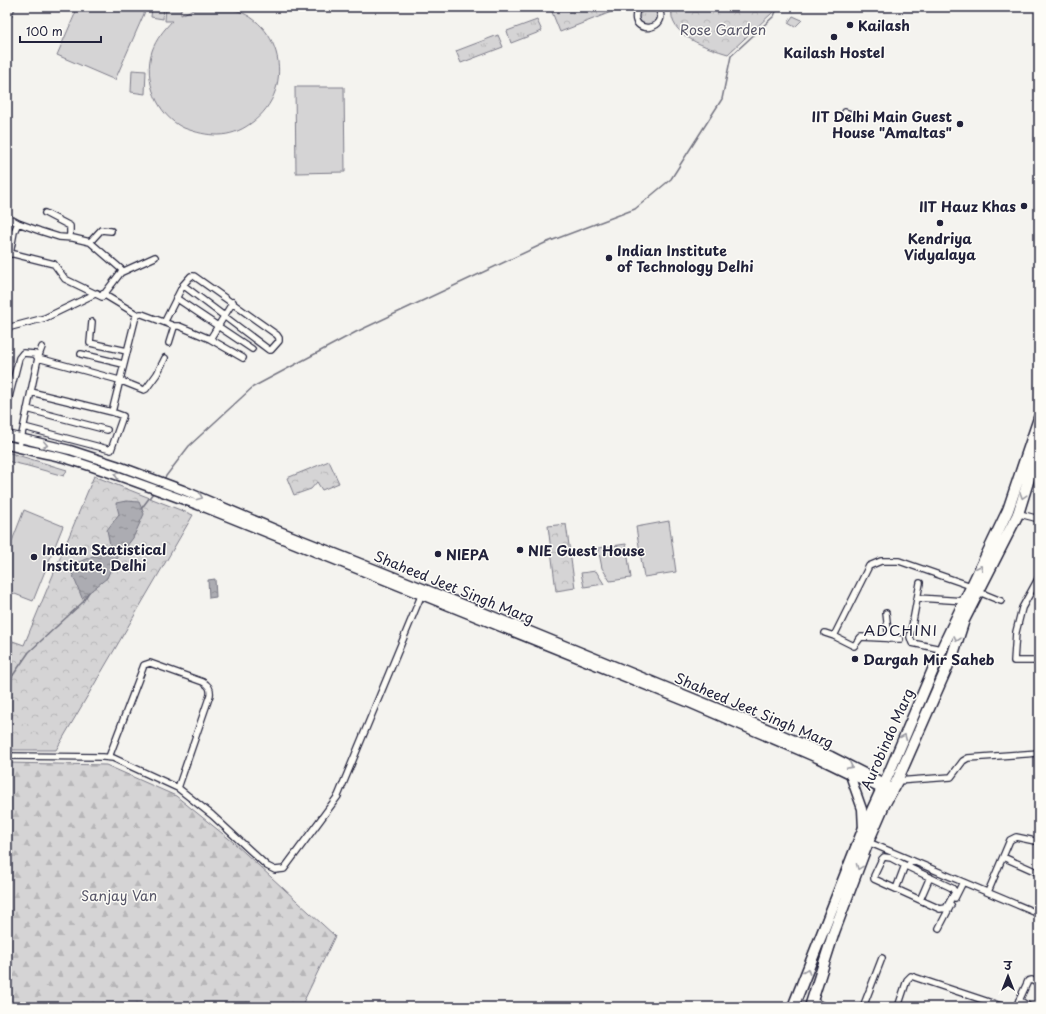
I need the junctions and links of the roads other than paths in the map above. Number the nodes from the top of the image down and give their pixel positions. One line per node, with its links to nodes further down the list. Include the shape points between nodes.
1 (644, 7): 2 (street, via 637,10 637,20 642,26 650,28 660,20)
2 (657, 7)
3 (845, 112): 4 (street)
4 (856, 116)
5 (45, 213): 9 (street, via 70,226)
6 (7, 217): 7 (street)
7 (18, 223): 9 (street, via 52,235); 11 (street)
8 (111, 231): 10 (street, via 101,230)
9 (70, 238): 10 (street)
10 (90, 242): 13 (street, via 122,269)
11 (8, 254): 15 (street, via 50,262 65,279)
12 (155, 257): 13 (street)
13 (122, 272): 16 (street)
14 (183, 285): 17 (street); 18 (street, via 191,276 195,276); 20 (street)
15 (97, 293): 16 (street, via 102,297); 25 (street, via 44,318)
16 (103, 294): 19 (street)
17 (176, 298): 21 (street); 24 (street)
18 (233, 302): 20 (street); 20 (street, via 277,334 278,341 269,350)
19 (138, 315): 21 (street); 30 (street)
20 (225, 316): 24 (street)
21 (165, 321): 23 (street)
22 (92, 322): 30 (street, via 90,343)
23 (174, 326): 26 (street); 27 (street)
24 (218, 326): 26 (street); 29 (street)
25 (7, 328)
26 (210, 339): 34 (street)
27 (169, 343)
28 (42, 347): 32 (street)
29 (252, 349)
30 (127, 351): 35 (street)
31 (81, 354): 35 (street)
32 (38, 358): 36 (street); 37 (street); 38 (street, via 35,354 23,353 19,358)
33 (164, 358): 36 (street, via 146,389)
34 (243, 358)
35 (123, 364): 36 (street)
36 (119, 380): 40 (street)
37 (30, 392): 39 (street); 40 (street)
38 (7, 405)
39 (27, 409): 42 (street); 43 (street)
40 (112, 412): 42 (street, via 123,416 111,450)
41 (1039, 418): 50 (highway, Aurobindo Marg)
42 (24, 427): 45 (street)
43 (107, 430)
44 (7, 435): 45 (main road, Shaheed Jeet Singh Marg)
45 (21, 439): 48 (street); 49 (main road, Shaheed Jeet Singh Marg, one-way to 49, via 83,454 116,465)
46 (7, 445): 48 (main road, Shaheed Jeet Singh Marg)
47 (1039, 446): 50 (highway, Aurobindo Marg, one-way to 50)
48 (18, 448): 49 (main road, Shaheed Jeet Singh Marg, one-way to 48, via 64,458)
49 (159, 485): 55 (main road, Shaheed Jeet Singh Marg, via 354,567)
50 (1013, 512): 51 (street); 54 (highway, Aurobindo Marg)
51 (1039, 519)
52 (1039, 576): 65 (street, via 1022,608 1016,632 1014,661)
53 (920, 583): 56 (street)
54 (975, 589): 57 (highway, Aurobindo Marg); 58 (street); 61 (street, via 899,561 874,563 866,570); 70 (highway, Aurobindo Marg, one-way to 70, via 953,654)
55 (423, 592): 69 (main road, Shaheed Jeet Singh Marg, via 742,725); 71 (main road, Shaheed Jeet Singh Marg, one-way to 71, via 776,732 831,756); 72 (street, via 338,796 284,869 275,870 267,866 212,815)
56 (918, 598): 57 (street); 64 (street, via 910,637 912,643)
57 (965, 601): 64 (highway, Aurobindo Marg)
58 (1001, 601)
59 (886, 613): 62 (street)
60 (825, 633): 61 (street)
61 (834, 636): 62 (street, via 854,646 861,637)
62 (889, 639): 63 (street)
63 (900, 639)
64 (941, 649): 71 (highway, Aurobindo Marg, one-way to 64)
65 (1039, 661)
66 (1039, 753): 70 (street, via 968,758 951,777)
67 (7, 756): 68 (street)
68 (109, 757): 72 (street); 72 (street, via 144,665 150,662 203,682 208,686 210,695)
69 (850, 774): 71 (main road, Shaheed Jeet Singh Marg); 74 (main road, via 862,809)
70 (897, 781): 73 (highway, Aurobindo Marg)
71 (883, 786): 73 (main road); 74 (highway, Aurobindo Marg)
72 (178, 788)
73 (892, 791): 76 (highway, Aurobindo Marg)
74 (863, 830): 92 (highway, Aurobindo Marg, one-way to 74)
75 (1035, 841): 77 (street, via 1013,838)
76 (868, 842): 78 (street); 91 (highway, Aurobindo Marg, one-way to 91, via 834,932)
77 (1003, 857): 80 (street); 84 (street)
78 (911, 860): 79 (street); 82 (street)
79 (906, 866): 81 (street); 83 (street); 83 (street, via 884,857 874,876 874,879)
80 (1039, 873)
81 (930, 877): 85 (street); 85 (street, via 955,892 944,909)
82 (963, 882): 84 (street); 87 (street)
83 (896, 889): 85 (street)
84 (988, 892): 86 (street)
85 (920, 900)
86 (1039, 914)
87 (939, 928)
88 (882, 958): 94 (street)
89 (1039, 984): 90 (street, via 1029,980)
90 (1019, 1000): 97 (street); 98 (street)
91 (811, 1003): 93 (street)
92 (793, 1007)
93 (825, 1007)
94 (863, 1007)
95 (899, 1007): 96 (street, via 907,980 913,976)
96 (1004, 1007)
97 (1016, 1007)
98 (1030, 1007)

